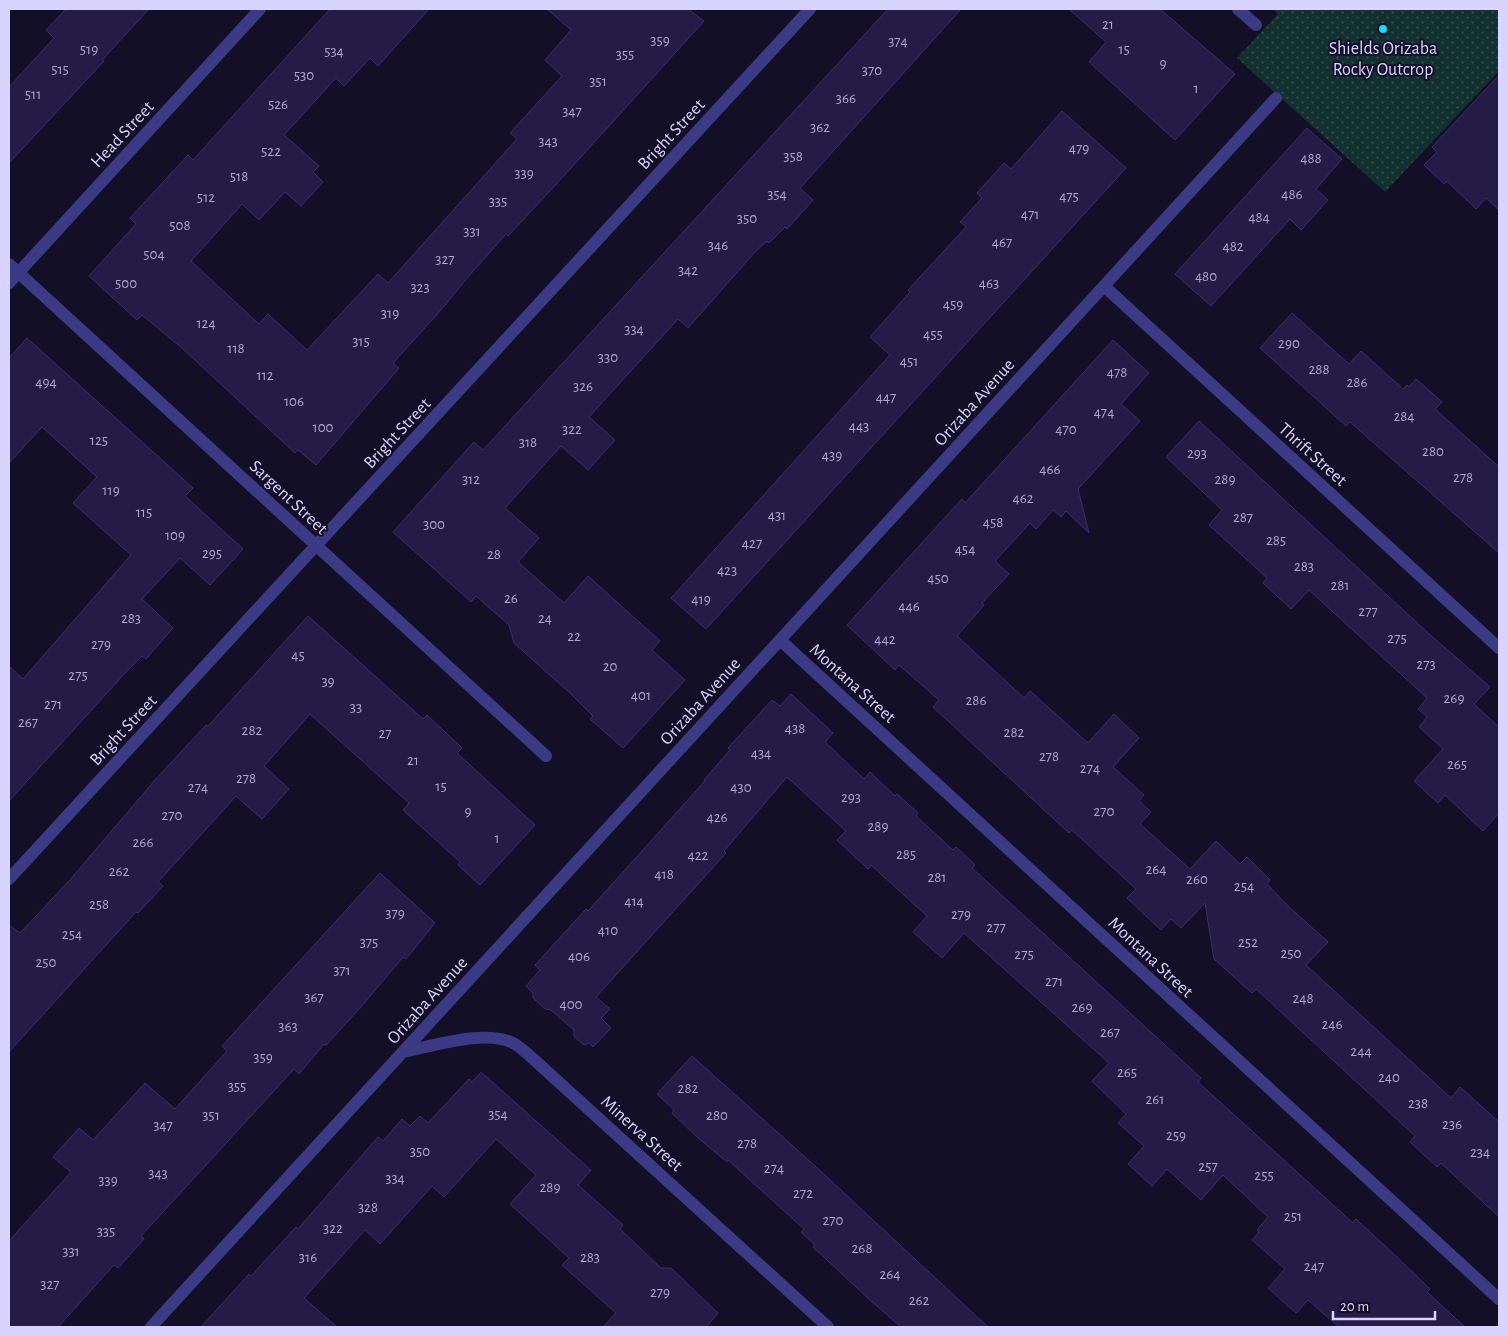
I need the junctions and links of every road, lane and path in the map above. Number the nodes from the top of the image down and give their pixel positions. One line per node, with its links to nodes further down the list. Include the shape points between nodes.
1 (260, 9): 7 (street, Head Street)
2 (810, 9): 10 (street, Bright Street)
3 (1238, 9): 4 (street)
4 (1256, 25)
5 (1276, 98): 9 (street, Orizaba Avenue)
6 (9, 264): 7 (street, Sargent Street)
7 (18, 272): 8 (street, Head Street); 10 (street, Sargent Street)
8 (9, 283)
9 (1104, 286): 11 (street, Orizaba Avenue); 12 (street, Thrift Street)
10 (317, 547): 13 (street, Sargent Street); 14 (street, Bright Street)
11 (780, 640): 15 (street, Orizaba Avenue); 16 (street, Montana Street)
12 (1499, 648)
13 (546, 756)
14 (9, 879)
15 (403, 1052): 17 (street, Orizaba Avenue); 18 (street, Minerva Street, via 475,1038 495,1038 513,1043 529,1054)
16 (1499, 1299)
17 (151, 1327)
18 (828, 1327)

